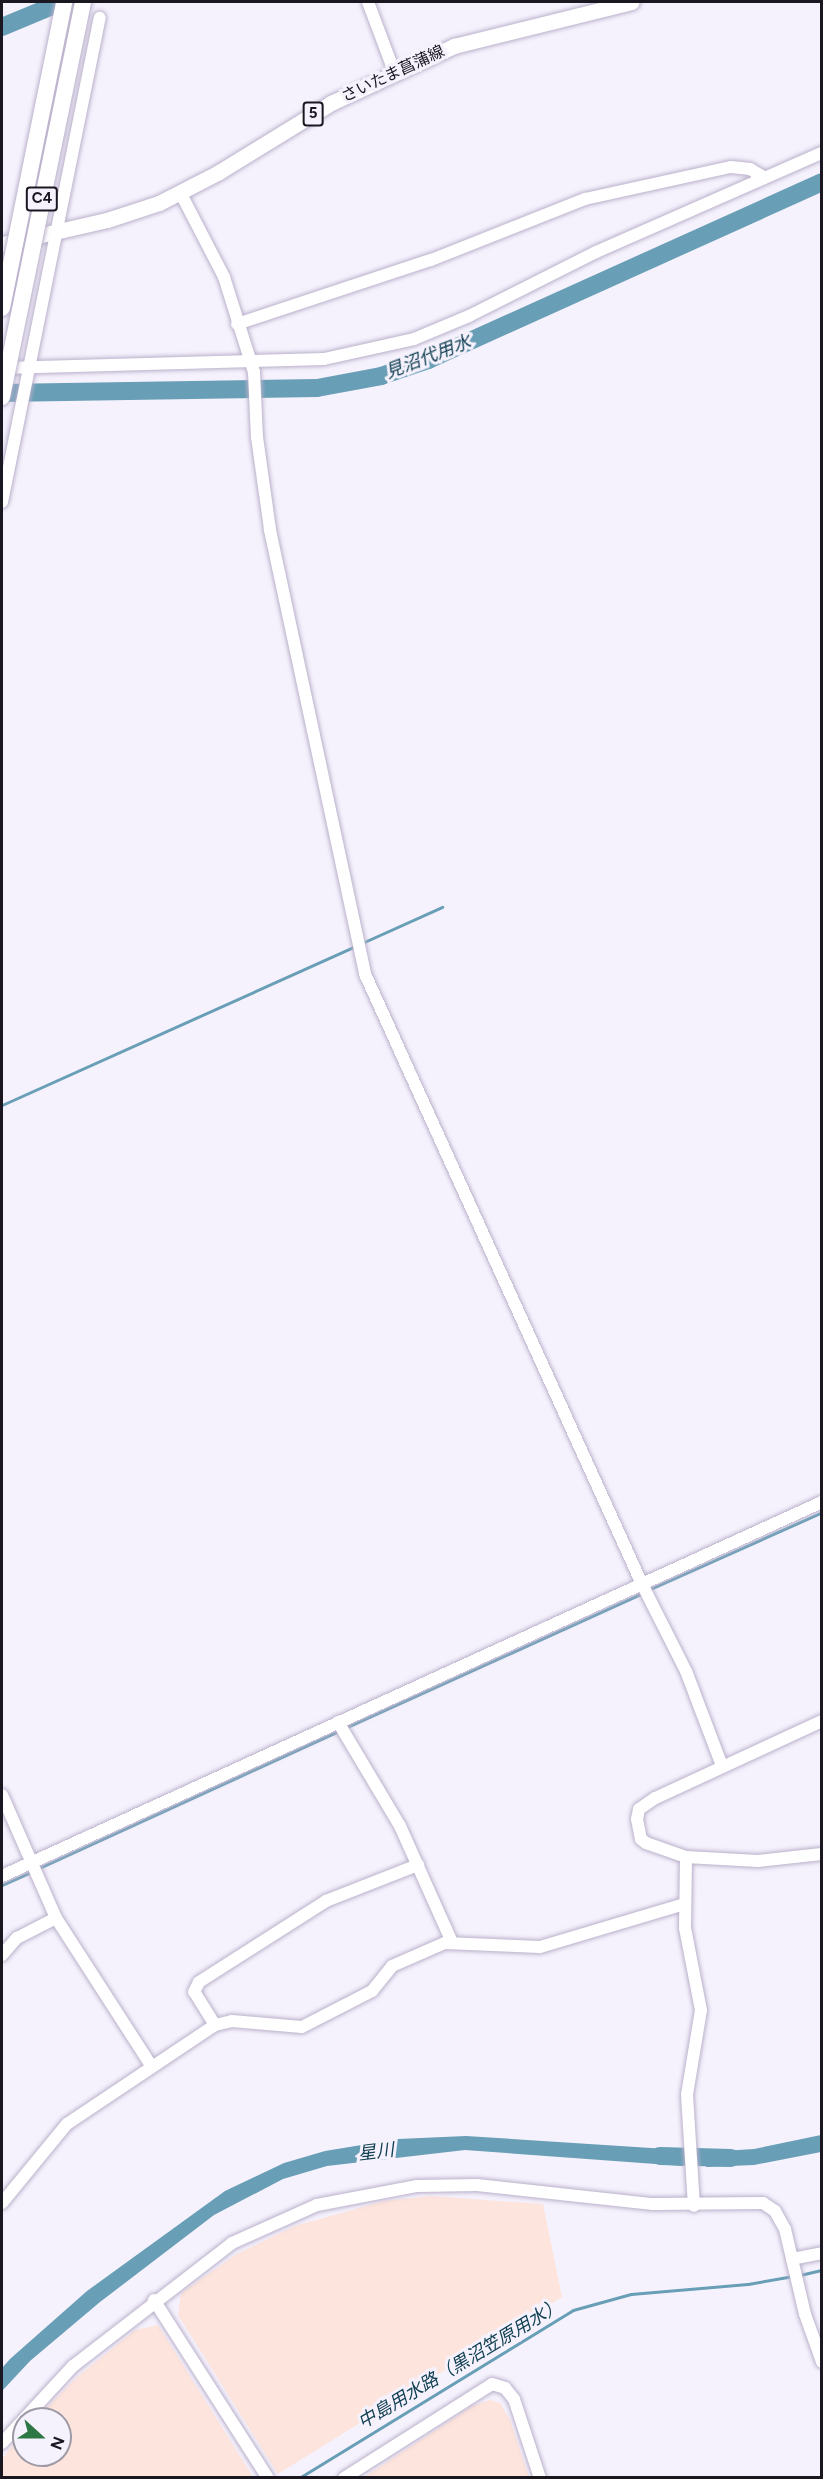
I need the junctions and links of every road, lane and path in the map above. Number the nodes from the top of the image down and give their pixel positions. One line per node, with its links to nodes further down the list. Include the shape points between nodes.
1 (64, 2): 12 (highway, C4, bridge)
2 (83, 2): 17 (highway, C4, bridge)
3 (368, 2): 6 (street)
4 (632, 2): 6 (main road, さいたま菖蒲線 / 5, via 484,37)
5 (99, 18): 10 (street)
6 (394, 71): 9 (main road, さいたま菖蒲線 / 5, via 331,102)
7 (822, 153): 8 (street)
8 (765, 178): 13 (street, via 750,169 731,167 585,199 431,260); 14 (street, via 414,339 339,357)
9 (180, 192): 10 (main road, さいたま菖蒲線 / 5, via 134,212); 13 (street, via 224,277)
10 (57, 232): 11 (main road, さいたま菖蒲線 / 5); 15 (street)
11 (2, 243)
12 (2, 308)
13 (237, 324): 14 (street)
14 (253, 366): 15 (street); 20 (street, via 270,530 365,974)
15 (30, 367): 16 (street); 18 (street)
16 (2, 368)
17 (2, 397)
18 (2, 502)
19 (822, 1502): 20 (street)
20 (642, 1584): 22 (street); 23 (street, via 686,1671)
21 (822, 1721): 23 (street)
22 (338, 1722): 27 (street); 28 (street, via 400,1826)
23 (722, 1766): 26 (street, via 655,1798 637,1812 641,1839)
24 (2, 1796): 27 (street)
25 (822, 1854): 26 (street, via 758,1861)
26 (686, 1857): 30 (street)
27 (31, 1863): 29 (street); 31 (street)
28 (418, 1865): 32 (street); 34 (street, via 326,1901 200,1982 194,1992)
29 (2, 1876)
30 (684, 1904): 32 (street, via 540,1947); 37 (street, via 700,2010 687,2095)
31 (56, 1918): 33 (street, via 17,1938); 35 (street)
32 (452, 1942): 34 (street, via 392,1966 372,1991 308,2025 289,2028 232,2020)
33 (2, 1955)
34 (215, 2025): 35 (street)
35 (152, 2067): 36 (street, via 67,2124)
36 (2, 2203)
37 (694, 2206): 39 (street, via 763,2203 770,2207 785,2229); 40 (street, via 477,2185 384,2190 318,2205 266,2226 218,2253)
38 (822, 2253): 39 (street)
39 (793, 2264): 41 (street)
40 (154, 2300): 42 (street, via 73,2366); 43 (street)
41 (822, 2362)
42 (2, 2443)
43 (268, 2478)
44 (344, 2478): 45 (street, via 492,2384 505,2388 514,2399)
45 (540, 2478)

